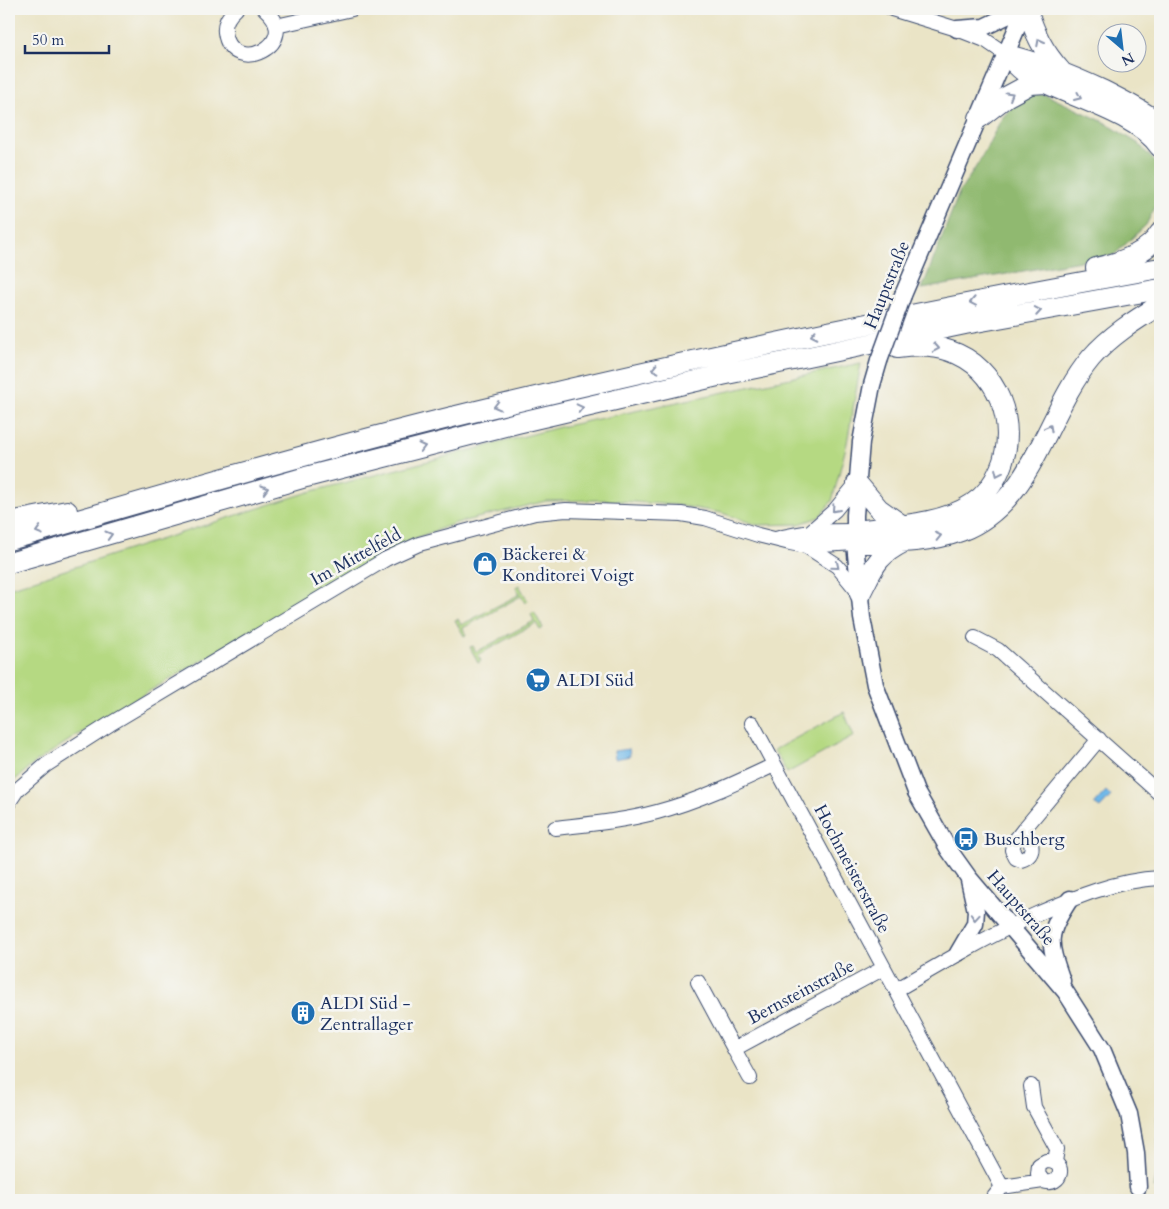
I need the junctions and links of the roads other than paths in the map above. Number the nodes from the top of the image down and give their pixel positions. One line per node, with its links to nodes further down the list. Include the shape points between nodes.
1 (236, 9): 7 (street, via 230,15 225,30 230,45 243,54 252,55 267,49 276,34)
2 (265, 9): 7 (street)
3 (352, 9): 7 (street)
4 (892, 9): 8 (street)
5 (1017, 9): 8 (main road, via 984,28)
6 (1026, 9): 9 (main road, Hauptstraße); 10 (highway, one-way to 6)
7 (276, 26)
8 (957, 29): 9 (street, via 985,40)
9 (1007, 55): 10 (highway, via 1024,72); 11 (main road, Hauptstraße)
10 (1053, 77): 11 (highway, one-way to 10, via 1006,97 1030,84); 12 (highway, via 1133,106); 13 (highway, one-way to 13, via 1141,128)
11 (979, 118): 20 (main road, Hauptstraße, bridge, via 903,295 879,361 861,442)
12 (1160, 124)
13 (1160, 147)
14 (1160, 233): 17 (highway, via 1140,251 1116,264 1048,278)
15 (1160, 268): 17 (highway)
16 (1160, 290): 19 (highway, one-way to 16, via 965,324)
17 (1021, 293): 21 (highway, one-way to 21, via 719,354 501,405)
18 (1160, 305): 24 (highway, one-way to 18, via 936,537 961,531 1001,505 1028,468 1070,388 1091,359 1112,338)
19 (836, 351): 24 (highway, one-way to 24, via 855,354 909,346 950,351 969,361 987,377 999,396 1006,416 1008,438 1005,458 988,490 973,504 954,514); 29 (highway, one-way to 19, via 306,477 517,423)
20 (857, 483): 23 (street, one-way to 23, via 835,510); 24 (highway); 25 (main road, Hauptstraße)
21 (170, 493): 22 (highway); 27 (highway, one-way to 27)
22 (9, 522)
23 (811, 531): 25 (street, Im Mittelfeld); 26 (street, Im Mittelfeld)
24 (902, 533): 25 (highway); 32 (highway, via 875,564)
25 (855, 537): 28 (street, Im Mittelfeld); 32 (main road, Hauptstraße)
26 (776, 539): 28 (street, Im Mittelfeld); 38 (street, Im Mittelfeld, via 681,514 566,510 535,513 418,544 386,559 110,724 46,765 17,790)
27 (9, 540)
28 (806, 546): 32 (street, one-way to 32, via 838,566)
29 (63, 548): 30 (highway); 31 (highway)
30 (9, 563)
31 (9, 570)
32 (860, 594): 41 (main road, Hauptstraße, via 875,685 916,792)
33 (975, 638): 35 (street, via 998,650)
34 (752, 723): 36 (street, Hochmeisterstraße)
35 (1099, 739): 37 (street); 40 (street)
36 (774, 765): 39 (street, via 720,791 656,813); 46 (street, Hochmeisterstraße)
37 (1160, 794)
38 (9, 802)
39 (555, 828)
40 (1024, 829)
41 (969, 878): 44 (main road, Hauptstraße); 45 (main road, one-way to 45, via 976,911 975,924)
42 (1160, 878): 43 (street, via 1119,884)
43 (1070, 900): 44 (street); 49 (main road, via 1056,921 1051,938)
44 (1010, 926): 45 (street); 49 (main road, Hauptstraße)
45 (958, 953): 48 (street)
46 (884, 968): 48 (street, Hochmeisterstraße); 50 (street, Bernsteinstraße)
47 (698, 982): 50 (street)
48 (896, 990): 52 (street, Hochmeisterstraße, via 998,1192 1043,1181 1038,1174 1040,1166 1046,1160 1055,1162 1057,1149 1034,1107)
49 (1065, 990): 53 (main road, Hauptstraße, via 1102,1049 1129,1114)
50 (734, 1049): 51 (street)
51 (750, 1078)
52 (1031, 1086)
53 (1138, 1187)

